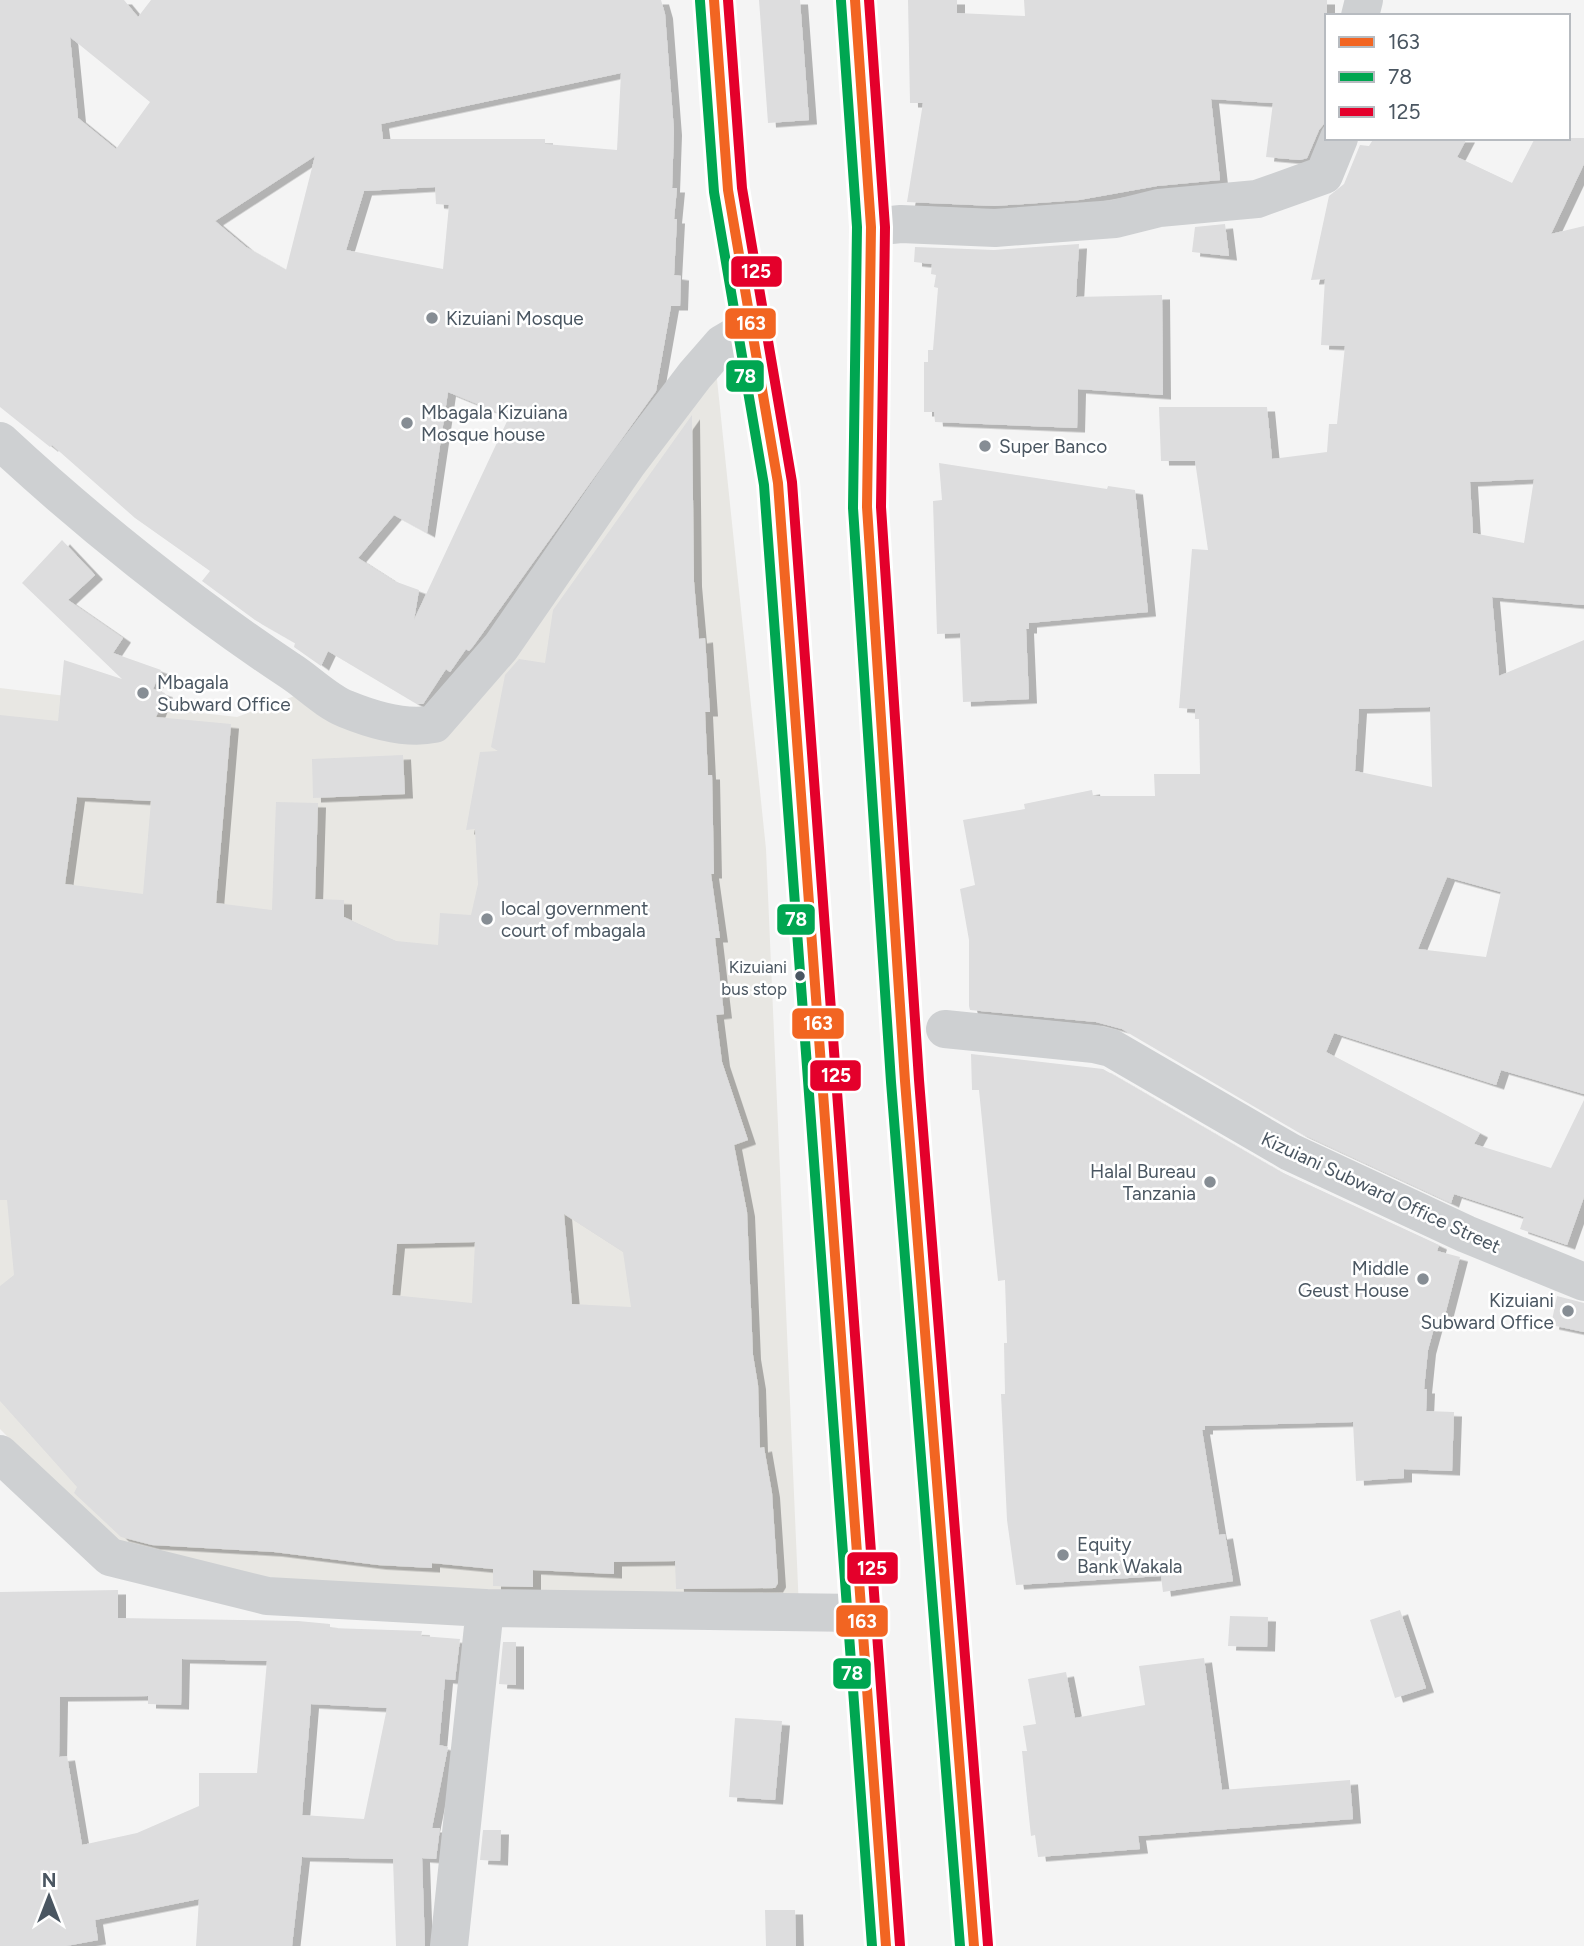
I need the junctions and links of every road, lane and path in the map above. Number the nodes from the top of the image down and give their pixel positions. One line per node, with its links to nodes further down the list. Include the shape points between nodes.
1 (714, 0): 5 (highway, via 728,190)
2 (855, 0): 4 (highway)
3 (1338, 140): 4 (street, via 1325,175 1257,199 1159,208 1115,219 995,228)
4 (871, 227): 14 (highway, via 867,507 905,1081)
5 (751, 327): 6 (street, via 722,344 695,375 501,647 434,724 419,727 344,709 109,535); 11 (highway, via 778,483)
6 (0, 441)
7 (945, 1029): 8 (street, Kizuiani Subward Office Street, via 1111,1048 1290,1153)
8 (1584, 1282)
9 (0, 1454): 10 (street, via 110,1557 267,1596)
10 (485, 1608): 11 (street); 12 (street)
11 (860, 1613): 13 (highway)
12 (449, 1946)
13 (886, 1946)
14 (974, 1946)

